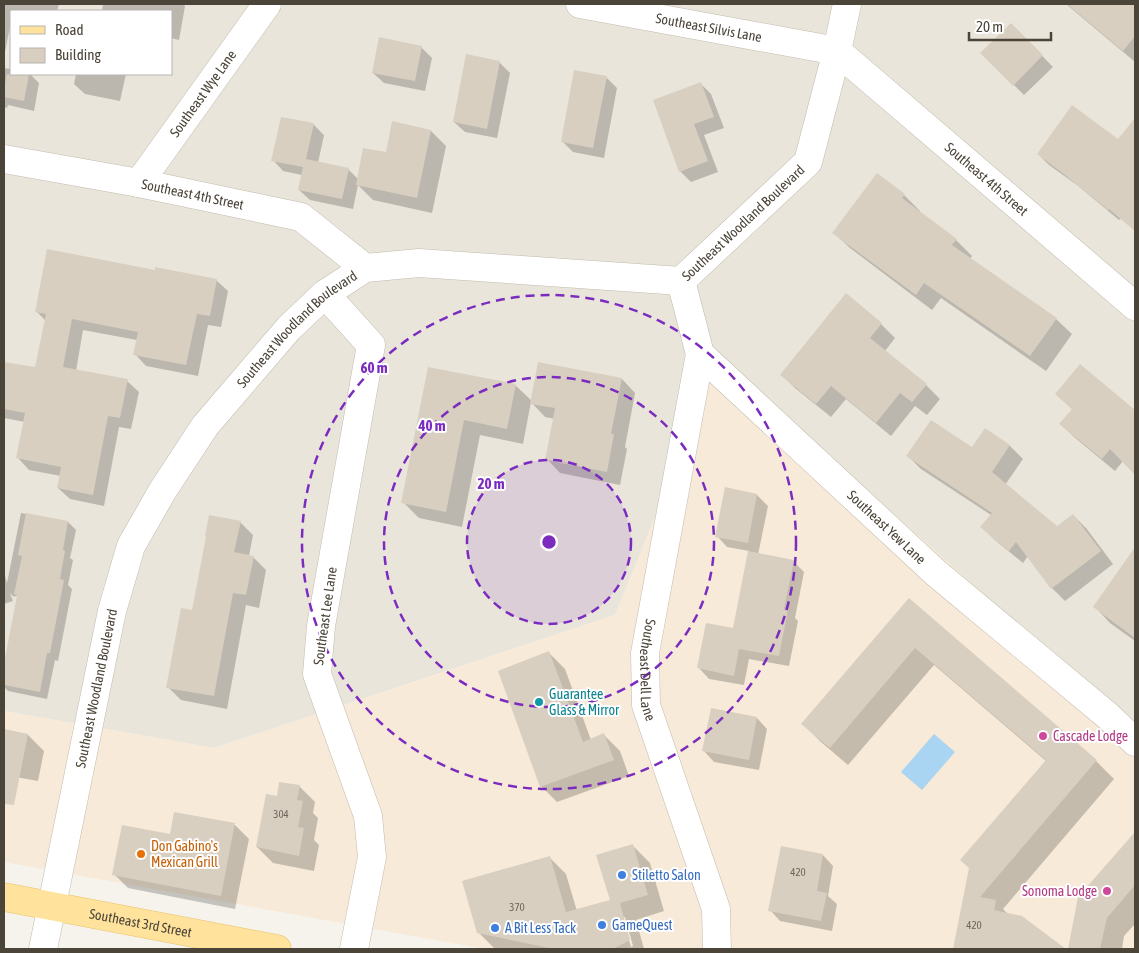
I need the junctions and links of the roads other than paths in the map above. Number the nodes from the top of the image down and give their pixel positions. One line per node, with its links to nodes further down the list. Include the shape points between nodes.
1 (267, 4): 6 (street, Southeast Wye Lane)
2 (580, 4): 4 (street, Southeast Silvis Lane)
3 (847, 4): 4 (street, Southeast Woodland Boulevard)
4 (838, 51): 8 (street, Southeast Woodland Boulevard, via 808,162); 10 (street, Southeast 4th Street)
5 (4, 160): 6 (street, Southeast 4th Street)
6 (139, 184): 7 (street, Southeast 4th Street, via 300,217)
7 (365, 268): 8 (street, Southeast Woodland Boulevard, via 419,263); 9 (street, Southeast Woodland Boulevard)
8 (681, 281): 11 (street)
9 (325, 294): 14 (street, Southeast Woodland Boulevard, via 289,328 205,426 131,546 112,611); 17 (street, Southeast Lee Lane, via 371,346 321,626 317,674 368,816 372,857)
10 (1135, 306)
11 (700, 354): 12 (street, Southeast Yew Lane, via 936,572); 18 (street, Southeast Dell Lane, via 645,653 646,705 716,909)
12 (1135, 742)
13 (4, 897): 14 (main road, Southeast 3rd Street)
14 (52, 906): 15 (main road, Southeast 3rd Street); 16 (street, Southeast Woodland Boulevard)
15 (260, 948)
16 (43, 949)
17 (354, 949)
18 (717, 949)

